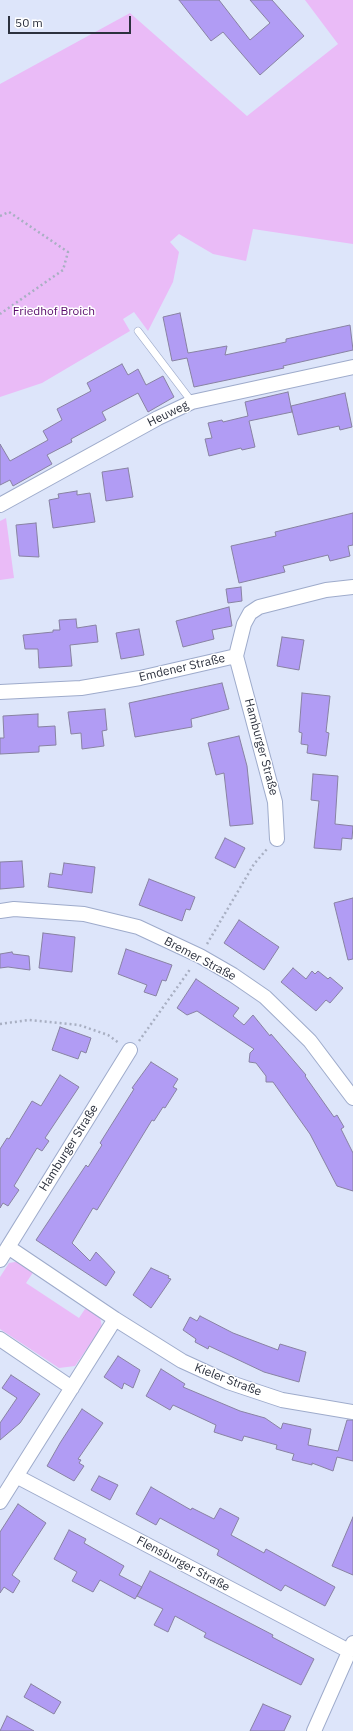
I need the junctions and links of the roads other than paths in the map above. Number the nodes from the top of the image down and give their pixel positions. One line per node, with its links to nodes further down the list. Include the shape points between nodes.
1 (138, 331): 3 (lane)
2 (353, 367): 3 (street, Heuweg)
3 (192, 402): 4 (street, Heuweg)
4 (0, 505)
5 (353, 587): 6 (street, Emdener Straße, via 326,590 259,607 250,613 244,624)
6 (236, 656): 7 (street, Emdener Straße, via 88,687); 8 (street, Hamburger Straße, via 275,802)
7 (0, 692)
8 (277, 839)
9 (0, 911): 11 (street, Bremer Straße, via 14,909 84,914 138,927 200,956 233,974 265,997 310,1041)
10 (130, 1050): 12 (street, Hamburger Straße)
11 (353, 1098)
12 (8, 1246): 13 (street); 14 (street, Kieler Straße)
13 (0, 1260)
14 (115, 1320): 16 (street); 17 (street, Kieler Straße, via 182,1361 228,1382 282,1400)
15 (0, 1339): 16 (street)
16 (72, 1388): 18 (street)
17 (353, 1412)
18 (16, 1476): 19 (street); 20 (street, Flensburger Straße)
19 (0, 1502)
20 (351, 1647): 21 (street)
21 (314, 1731)

